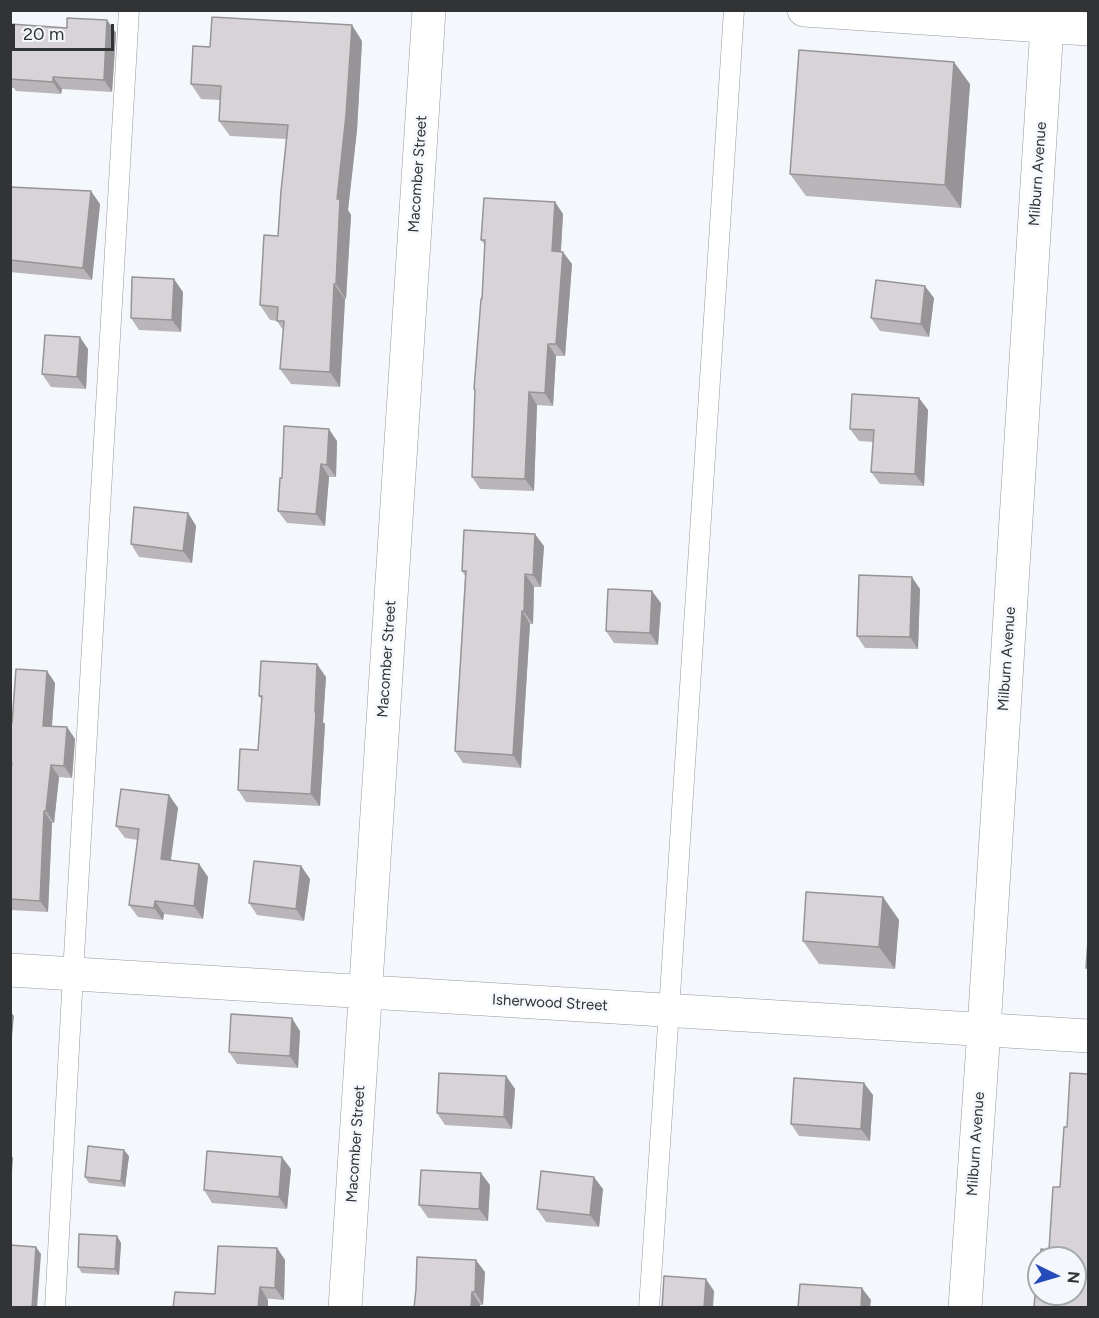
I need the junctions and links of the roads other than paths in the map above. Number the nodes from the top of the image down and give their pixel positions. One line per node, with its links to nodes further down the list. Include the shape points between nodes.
1 (129, 10): 8 (lane)
2 (429, 10): 9 (street, Macomber Street)
3 (734, 10): 10 (lane)
4 (804, 10): 5 (street)
5 (1048, 18): 6 (street); 11 (street, Milburn Avenue)
6 (1089, 29)
7 (10, 970): 8 (street, Isherwood Street)
8 (73, 974): 9 (street, Isherwood Street); 13 (lane)
9 (366, 992): 10 (street, Isherwood Street); 14 (street, Macomber Street)
10 (669, 1010): 11 (street, Isherwood Street); 15 (lane)
11 (984, 1029): 12 (street, Isherwood Street); 16 (street, Milburn Avenue)
12 (1089, 1036)
13 (55, 1308)
14 (345, 1308)
15 (649, 1308)
16 (965, 1308)

